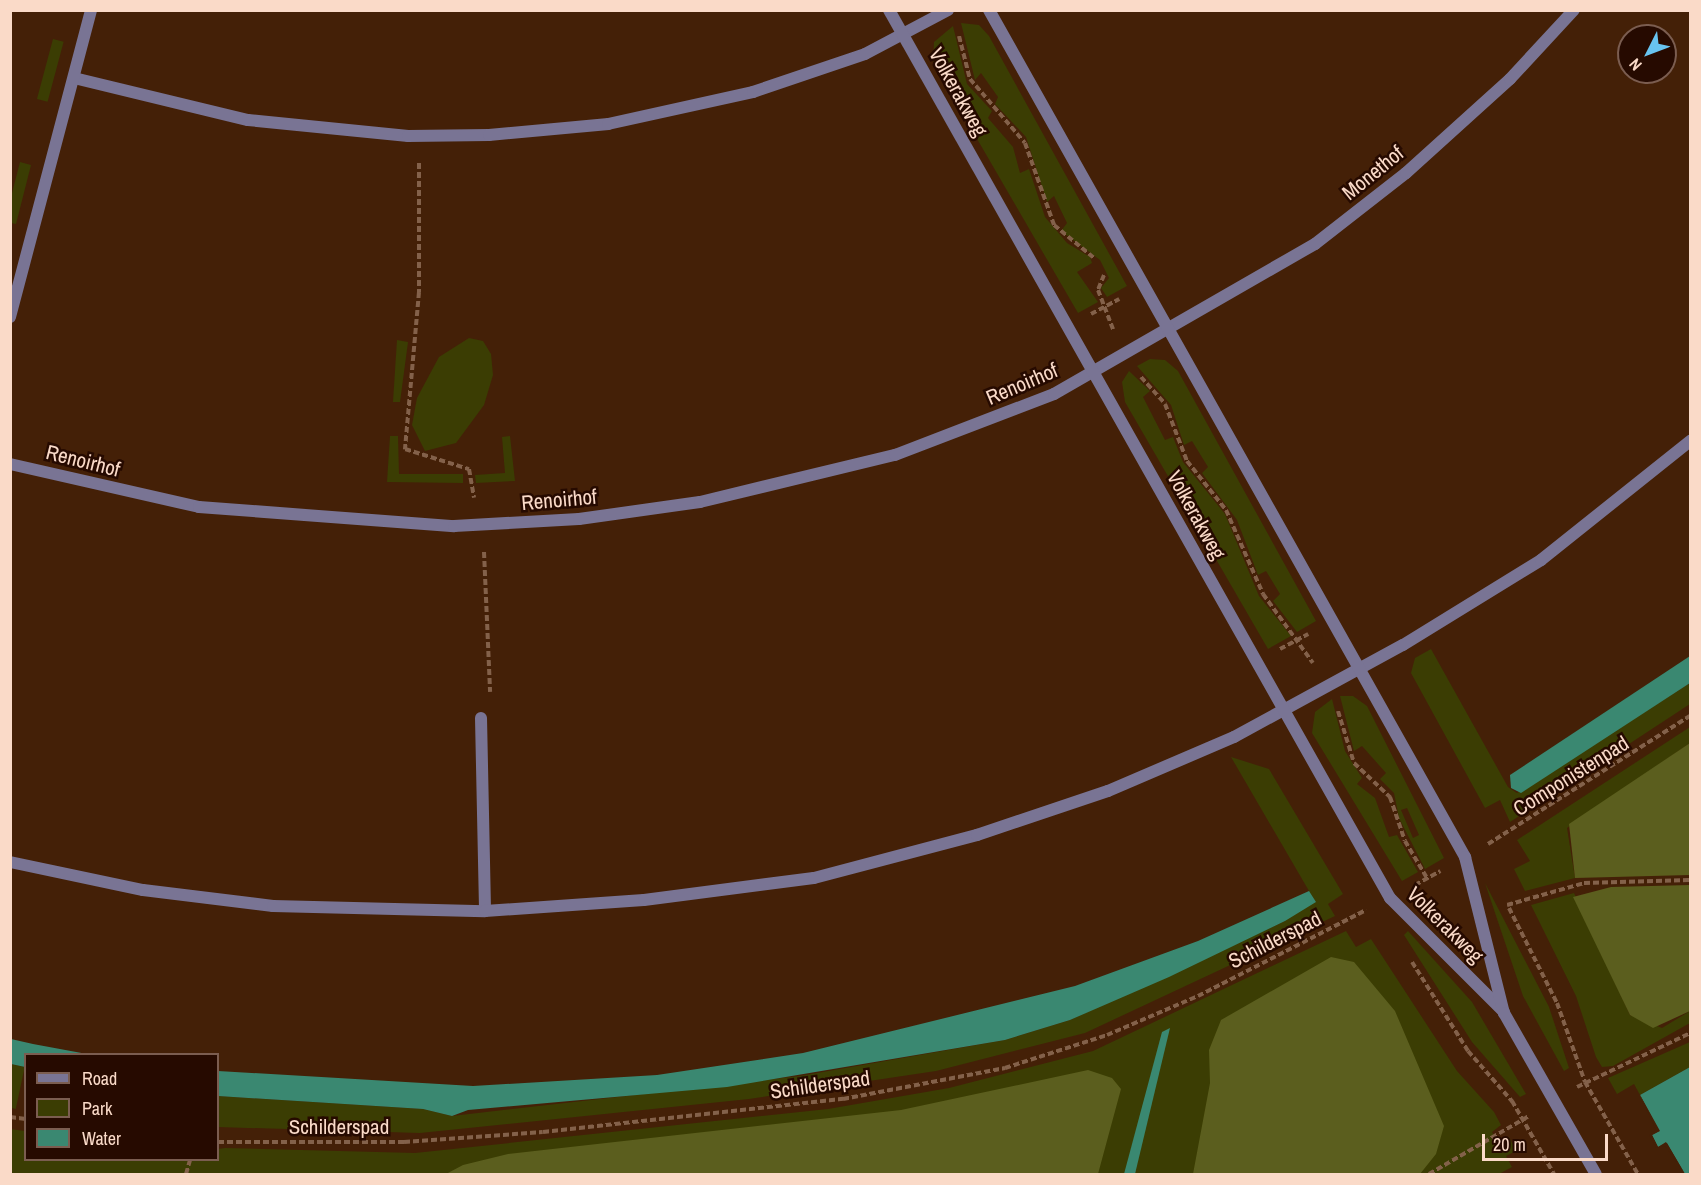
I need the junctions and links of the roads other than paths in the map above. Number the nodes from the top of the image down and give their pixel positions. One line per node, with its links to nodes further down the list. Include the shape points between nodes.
1 (91, 10): 7 (street)
2 (889, 10): 6 (street, Volkerakweg)
3 (948, 10): 6 (street)
4 (989, 10): 9 (street, Volkerakweg)
5 (1574, 10): 9 (street, Monethof, via 1510,79 1406,173 1315,244)
6 (903, 34): 7 (street, via 865,54 695,107 608,124 489,135 419,136 248,120); 11 (street, Volkerakweg)
7 (74, 78): 8 (street)
8 (10, 317)
9 (1169, 331): 10 (street, Monethof); 14 (street, Volkerakweg)
10 (1125, 355): 11 (street, Renoirhof)
11 (1093, 373): 13 (street, Renoirhof, via 969,428 824,475 700,502 483,526 334,522 199,507); 15 (street, Volkerakweg)
12 (1690, 441): 14 (street, via 1541,560)
13 (10, 464)
14 (1359, 669): 15 (street); 19 (street, Volkerakweg, via 1465,857)
15 (1284, 710): 18 (street, via 1108,790 977,835 814,878 644,900); 19 (street, Volkerakweg, via 1390,898)
16 (481, 718): 18 (street)
17 (10, 862): 18 (street, via 143,890 273,906)
18 (485, 911)
19 (1504, 1013): 20 (street, Volkerakweg)
20 (1596, 1174)

